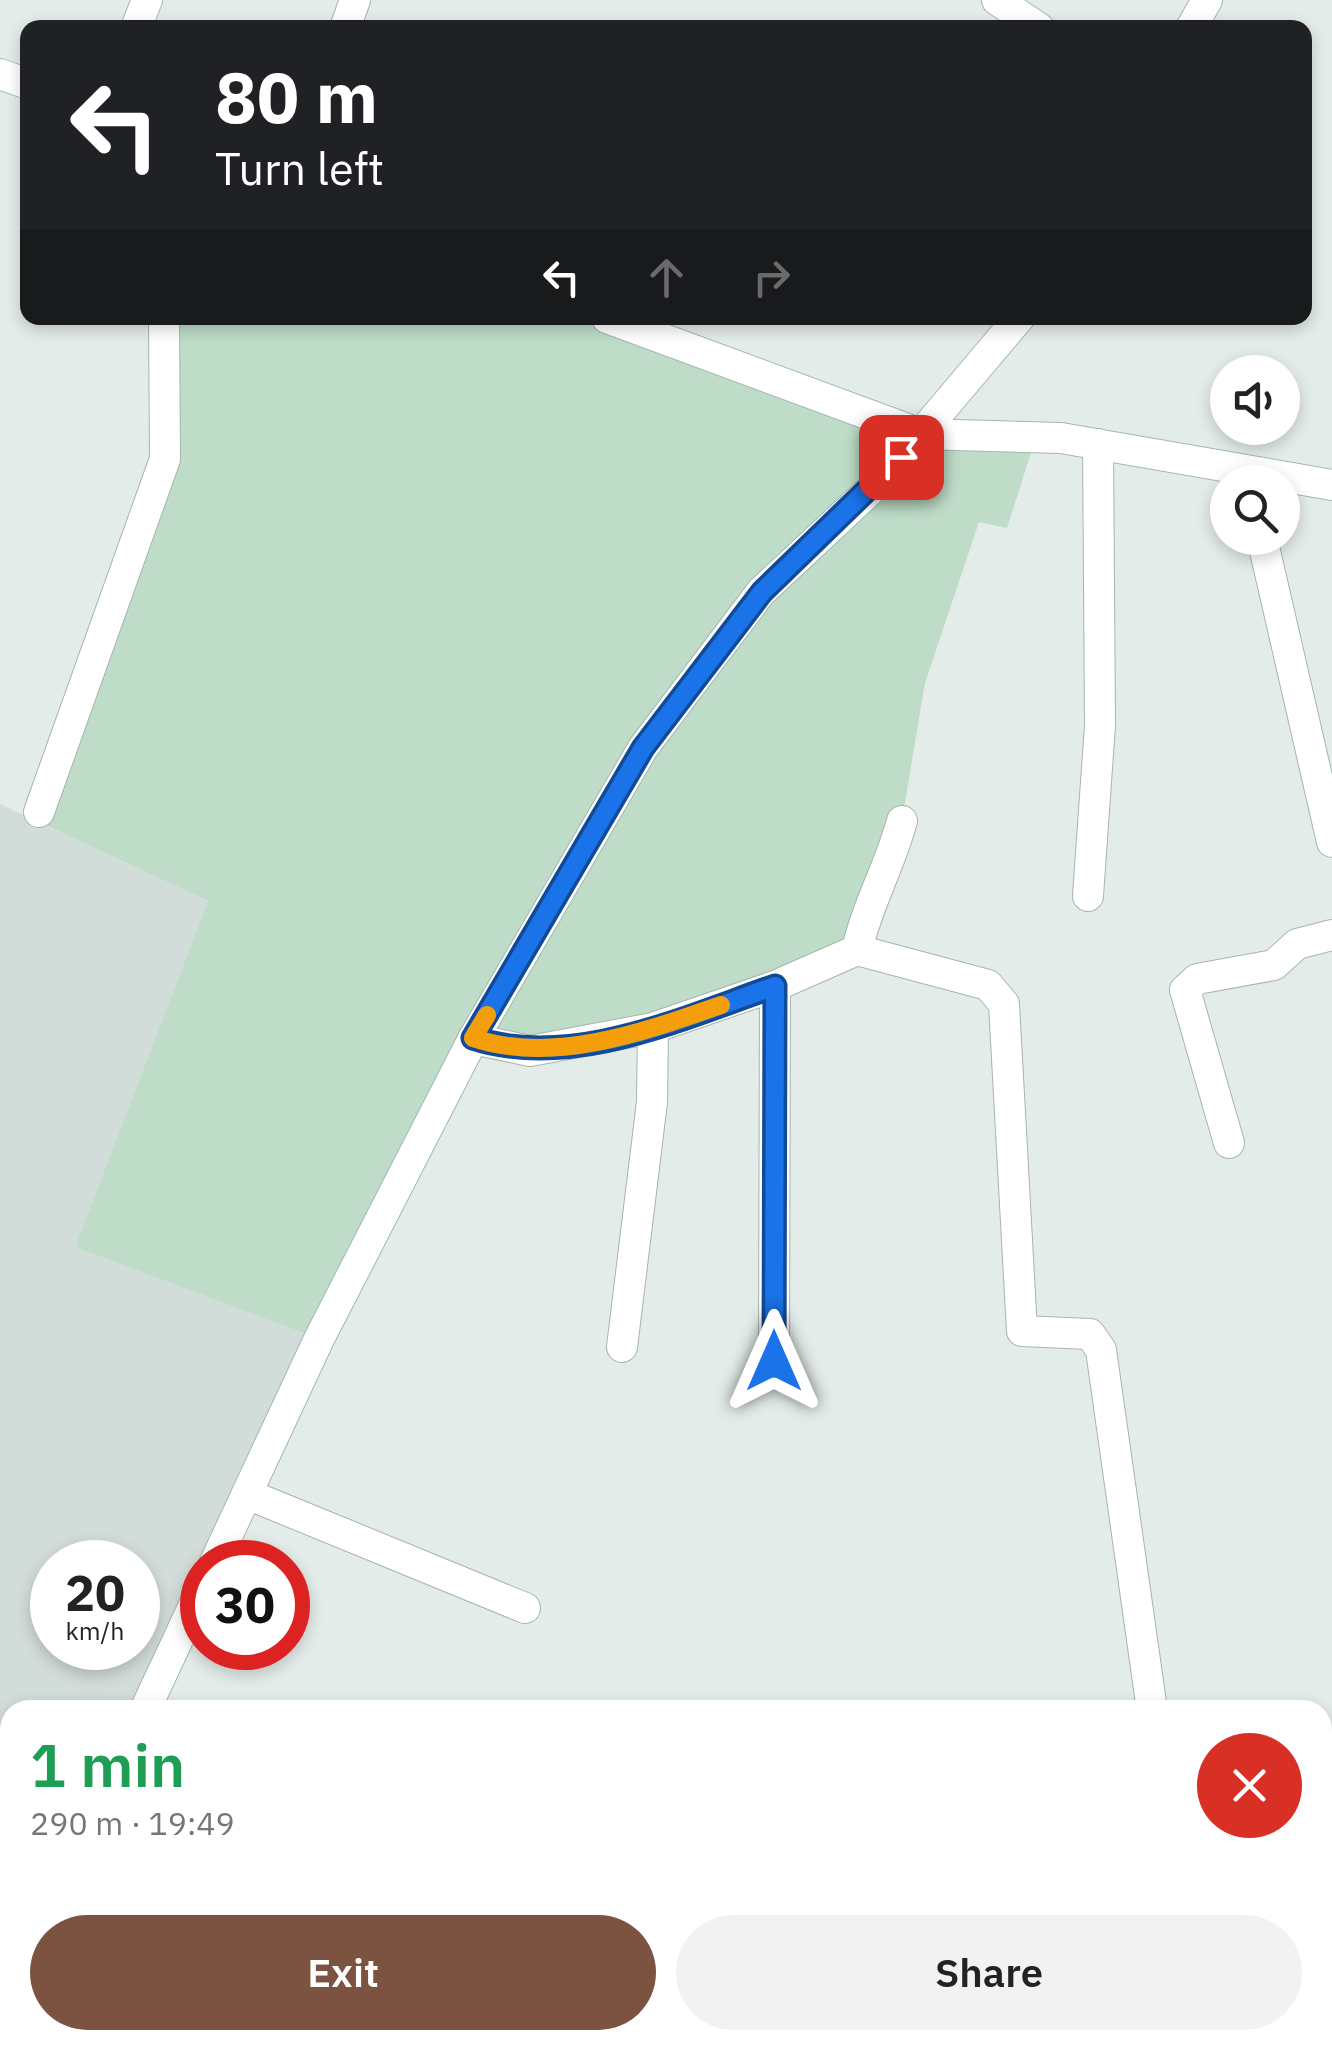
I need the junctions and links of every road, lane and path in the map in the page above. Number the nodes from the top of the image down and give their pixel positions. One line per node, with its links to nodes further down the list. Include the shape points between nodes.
1 (997, 0): 2 (street)
2 (1027, 20)
3 (164, 325): 12 (street, via 165,459)
4 (626, 325): 6 (street)
5 (1013, 325): 6 (street)
6 (921, 434): 7 (street); 20 (street, via 882,480 762,592 643,748)
7 (1098, 444): 8 (street); 15 (street, via 1100,724)
8 (1210, 468)
9 (1300, 482): 10 (street)
10 (1332, 485)
11 (1266, 555): 14 (street)
12 (39, 812)
13 (902, 821): 17 (street)
14 (1332, 842)
15 (1088, 896)
16 (1332, 935): 21 (street, via 1297,944 1274,965 1196,978 1185,990)
17 (858, 950): 18 (street); 29 (street, via 988,986 1004,1004 1022,1331 1090,1334 1101,1350)
18 (775, 986): 19 (street); 23 (street)
19 (654, 1028): 20 (street, via 530,1051); 22 (street, via 652,1102)
20 (473, 1038): 24 (street, via 318,1339)
21 (1229, 1143)
22 (622, 1347)
23 (774, 1361)
24 (247, 1494): 25 (street); 26 (street)
25 (225, 1540)
26 (525, 1608)
27 (180, 1635): 28 (street)
28 (150, 1700)
29 (1151, 1700)

